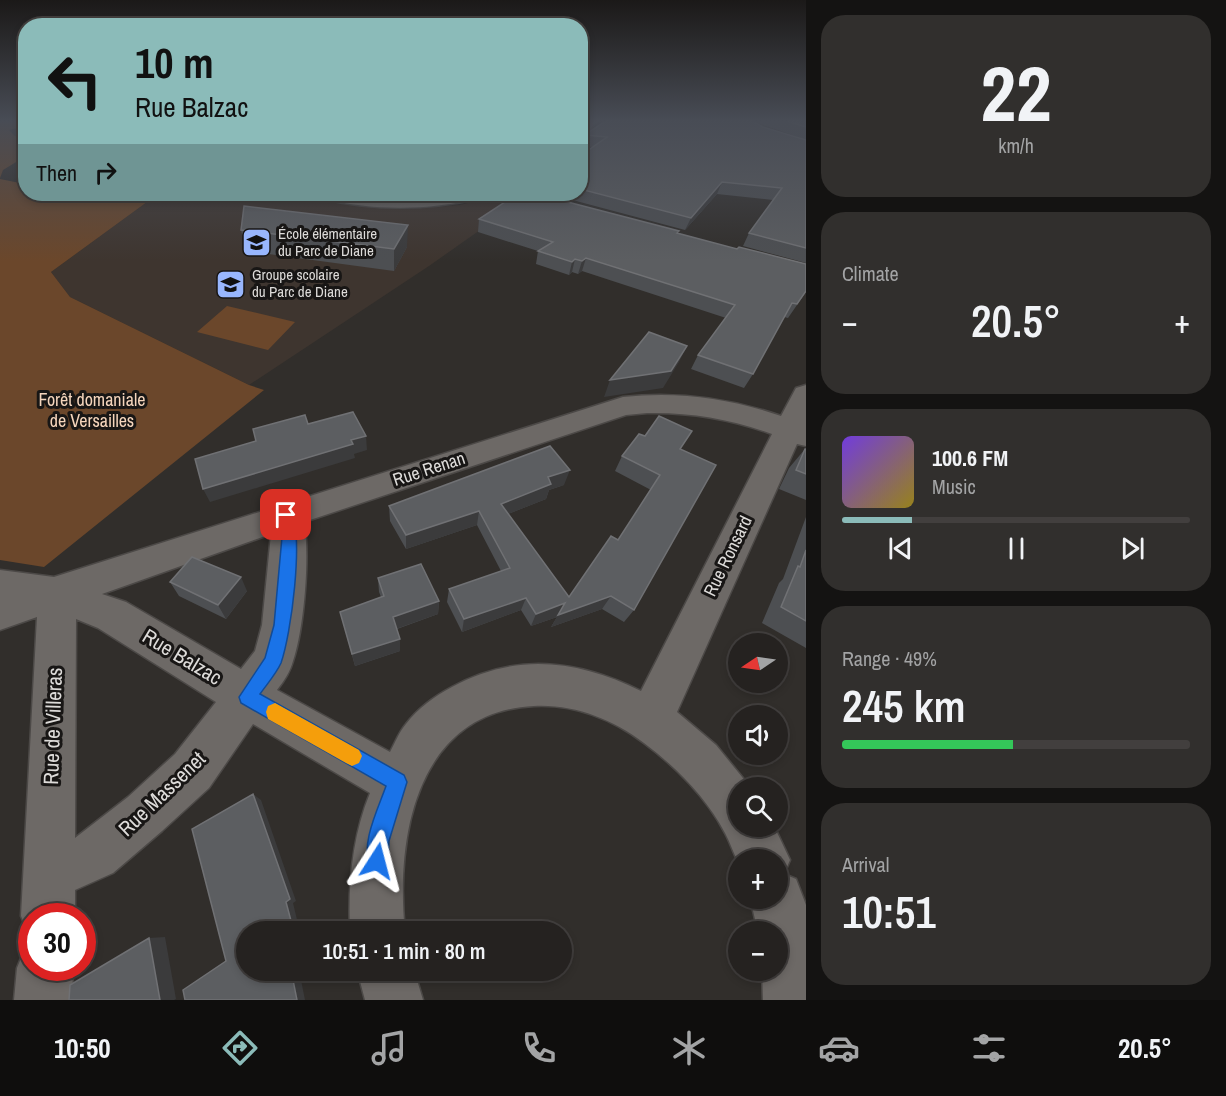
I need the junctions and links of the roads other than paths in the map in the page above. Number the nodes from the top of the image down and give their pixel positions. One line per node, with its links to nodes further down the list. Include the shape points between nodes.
1 (359, 201): 2 (street, via 383,206)
2 (442, 201)
3 (806, 394): 4 (street, Rue Ronsard)
4 (798, 432): 5 (street, Rue Renan, via 744,413 696,405 623,406); 10 (street, Rue Ronsard)
5 (286, 515): 7 (street, Rue Renan); 9 (street, Rue Massenet, via 289,537 282,625 273,661)
6 (0, 587): 7 (street)
7 (57, 594): 8 (street, Rue Renan); 9 (street, Rue Balzac, via 112,615); 13 (street, Rue de Villeras)
8 (0, 612)
9 (248, 697): 11 (street, Rue Balzac); 13 (street, Rue Massenet, via 192,771)
10 (651, 719): 11 (street, via 610,697 569,685 528,683 490,691 455,709 424,737); 12 (street, via 696,757)
11 (397, 782): 15 (street, via 378,841)
12 (728, 798)
13 (48, 896)
14 (789, 913): 20 (street)
15 (377, 921)
16 (45, 981): 18 (street)
17 (388, 981): 19 (street)
18 (44, 1000)
19 (394, 1000)
20 (792, 1000)

